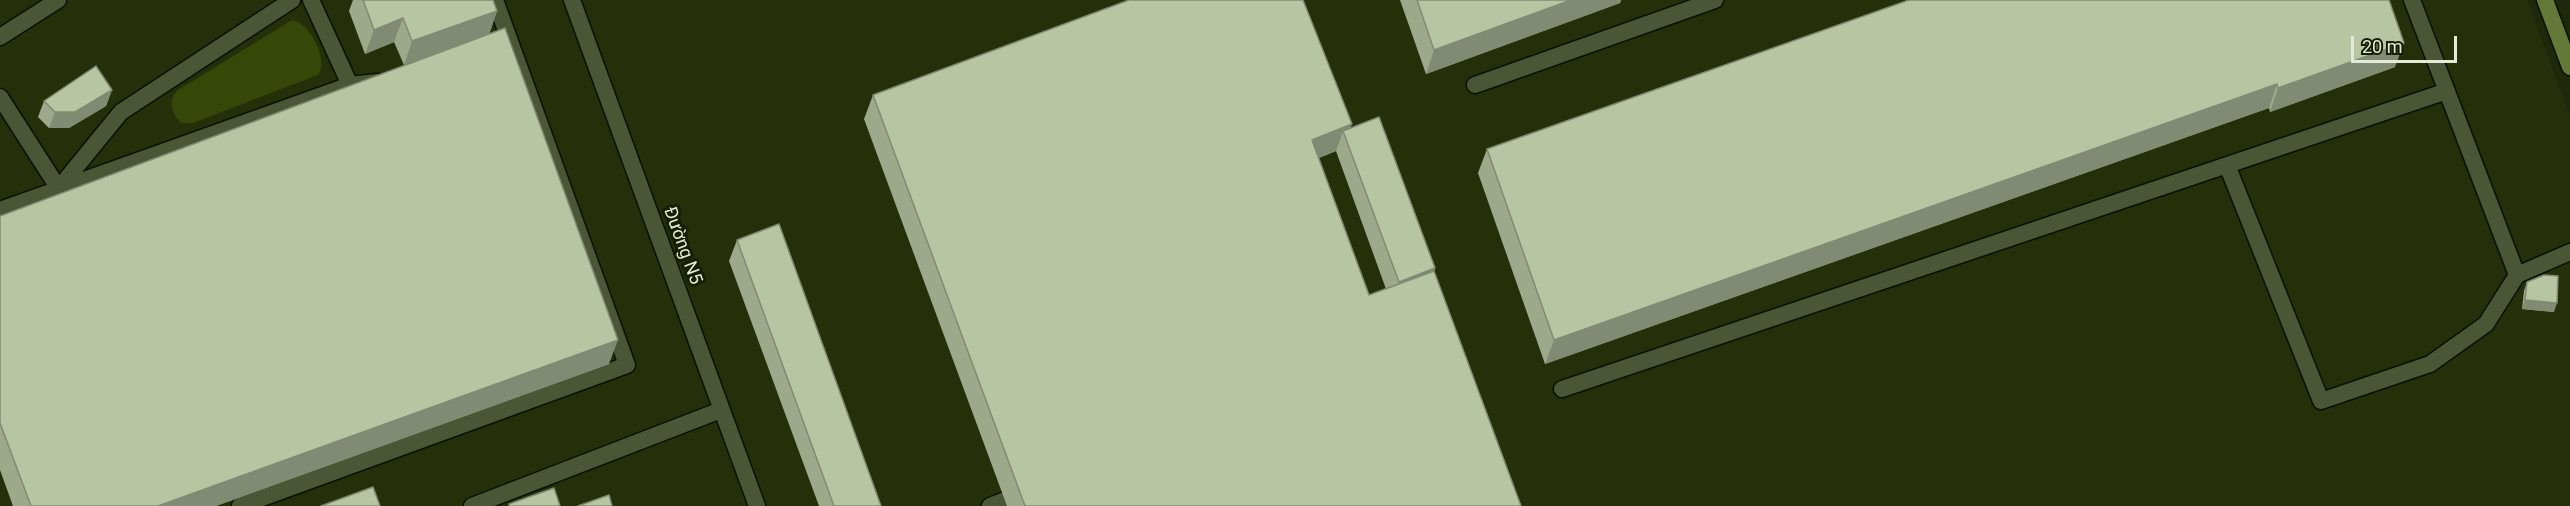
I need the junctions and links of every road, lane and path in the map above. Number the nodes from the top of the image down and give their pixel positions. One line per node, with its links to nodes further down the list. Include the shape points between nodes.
1 (58, 0): 9 (street)
2 (292, 0): 17 (street, via 121,112)
3 (311, 0): 12 (street)
4 (495, 0): 24 (street, via 503,40 627,365)
5 (572, 0): 22 (street, Đường N5)
6 (1715, 0): 13 (street)
7 (2412, 0): 14 (street)
8 (2545, 0): 10 (main road)
9 (0, 37)
10 (2570, 67)
11 (392, 80): 12 (street)
12 (350, 85): 17 (street)
13 (1475, 85)
14 (2447, 91): 16 (street); 20 (street)
15 (0, 97): 17 (street)
16 (2227, 165): 20 (street, via 2321,401 2430,364 2486,324); 21 (street)
17 (59, 189): 18 (street)
18 (0, 210)
19 (2570, 252): 20 (street)
20 (2517, 275)
21 (1562, 389)
22 (721, 410): 25 (street); 26 (street, Đường N5)
23 (1045, 484): 27 (street)
24 (240, 506)
25 (472, 506)
26 (757, 506)
27 (990, 506)

